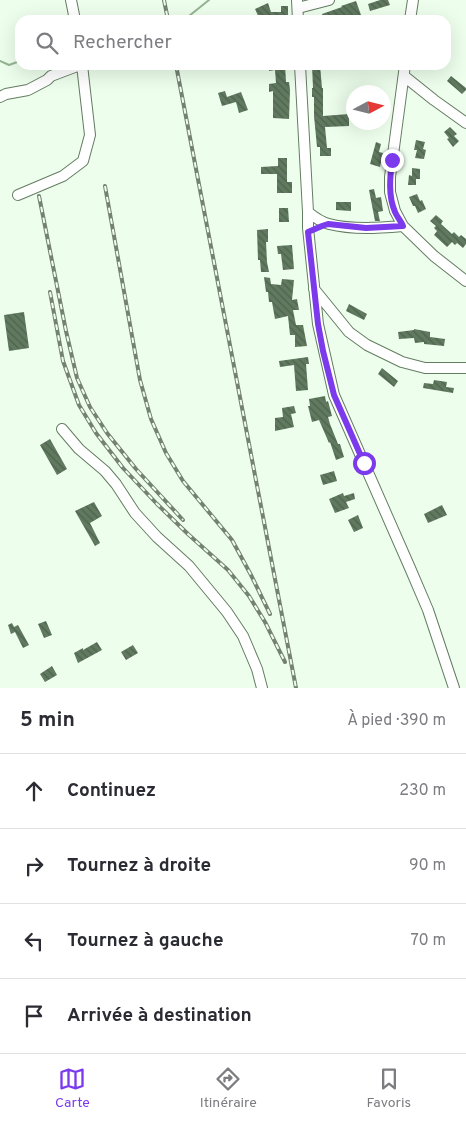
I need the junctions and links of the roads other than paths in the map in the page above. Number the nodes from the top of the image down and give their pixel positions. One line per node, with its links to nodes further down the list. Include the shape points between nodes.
1 (71, 0): 5 (street)
2 (329, 0): 4 (street)
3 (413, 0): 6 (street)
4 (298, 4)
5 (74, 15)
6 (411, 15)
7 (67, 70): 12 (street, via 28,90)
8 (82, 70): 14 (street, via 90,135 83,161 63,176)
9 (300, 70): 15 (street)
10 (405, 70): 11 (street)
11 (404, 76): 13 (street); 17 (street, via 390,177 395,211)
12 (0, 97)
13 (466, 123)
14 (18, 195)
15 (308, 212): 16 (street); 18 (street)
16 (328, 224): 17 (street, via 366,228); 18 (street)
17 (403, 226): 19 (street)
18 (308, 232): 20 (street)
19 (466, 281)
20 (314, 289): 21 (street, via 349,332 374,348 402,362 425,368); 24 (street, via 318,324 334,395 428,610)
21 (466, 368)
22 (62, 429): 23 (street, via 105,471 135,512 189,566 227,612 243,636)
23 (262, 688)
24 (454, 688)

